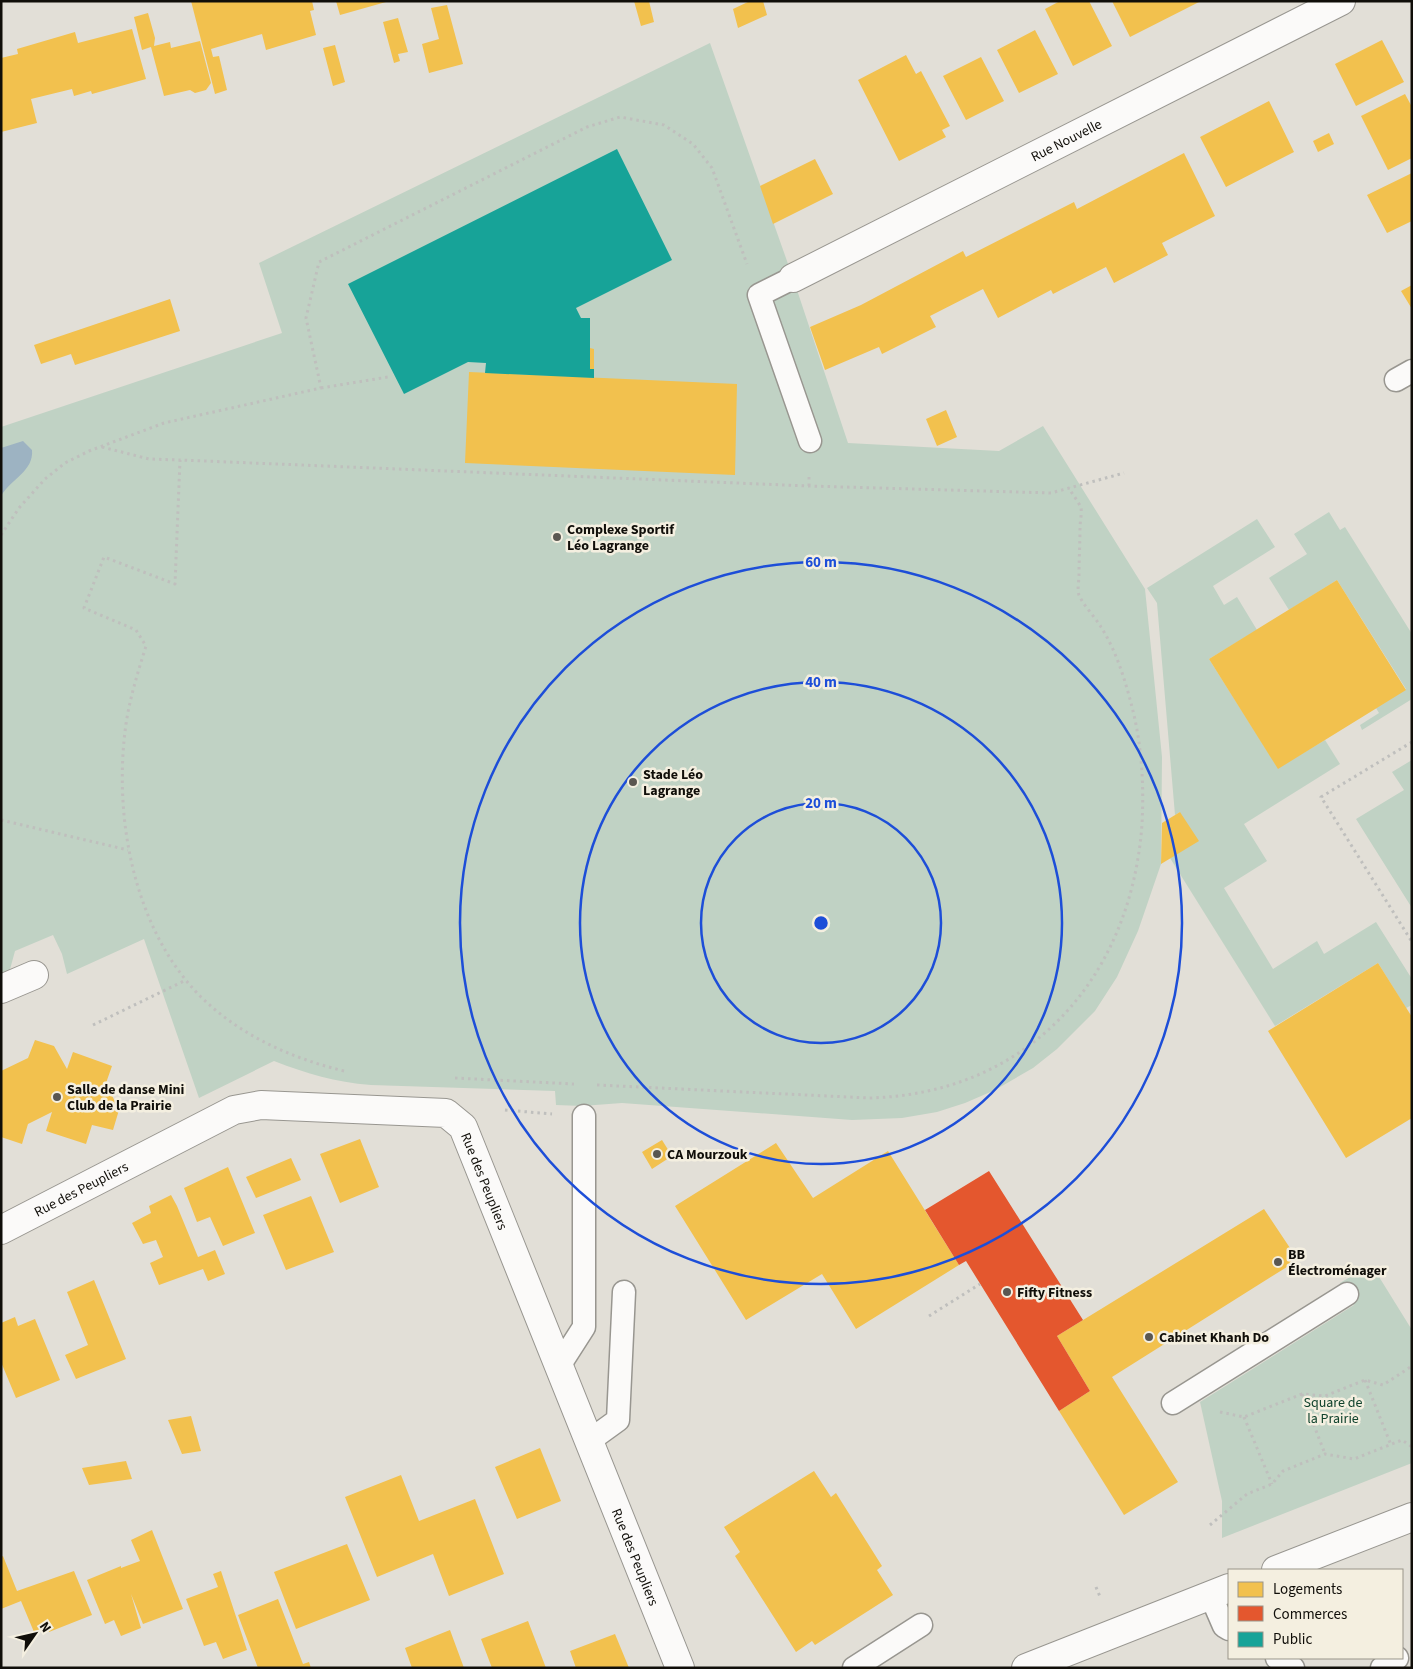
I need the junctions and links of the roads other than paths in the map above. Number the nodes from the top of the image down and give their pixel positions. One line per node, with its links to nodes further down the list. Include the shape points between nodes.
1 (1341, 1): 2 (street, Rue Nouvelle)
2 (793, 278): 3 (lane, via 759,295)
3 (810, 441)
4 (34, 975): 5 (street)
5 (1, 989)
6 (584, 1116): 10 (lane, via 584,1327)
7 (1, 1230): 10 (street, Rue des Peupliers, via 234,1110 261,1105 446,1113 463,1127)
8 (624, 1292): 12 (lane, via 618,1420)
9 (1347, 1294): 11 (lane)
10 (559, 1366): 12 (street, Rue des Peupliers)
11 (1173, 1403)
12 (589, 1441): 20 (street, Rue des Peupliers)
13 (1412, 1517): 14 (street)
14 (1279, 1569)
15 (1220, 1592): 17 (lane, via 1224,1626); 22 (street)
16 (921, 1625): 21 (lane)
17 (1228, 1628)
18 (1278, 1659): 23 (lane)
19 (1396, 1659): 24 (lane)
20 (680, 1668)
21 (854, 1668)
22 (1026, 1668)
23 (1293, 1668)
24 (1382, 1668)

